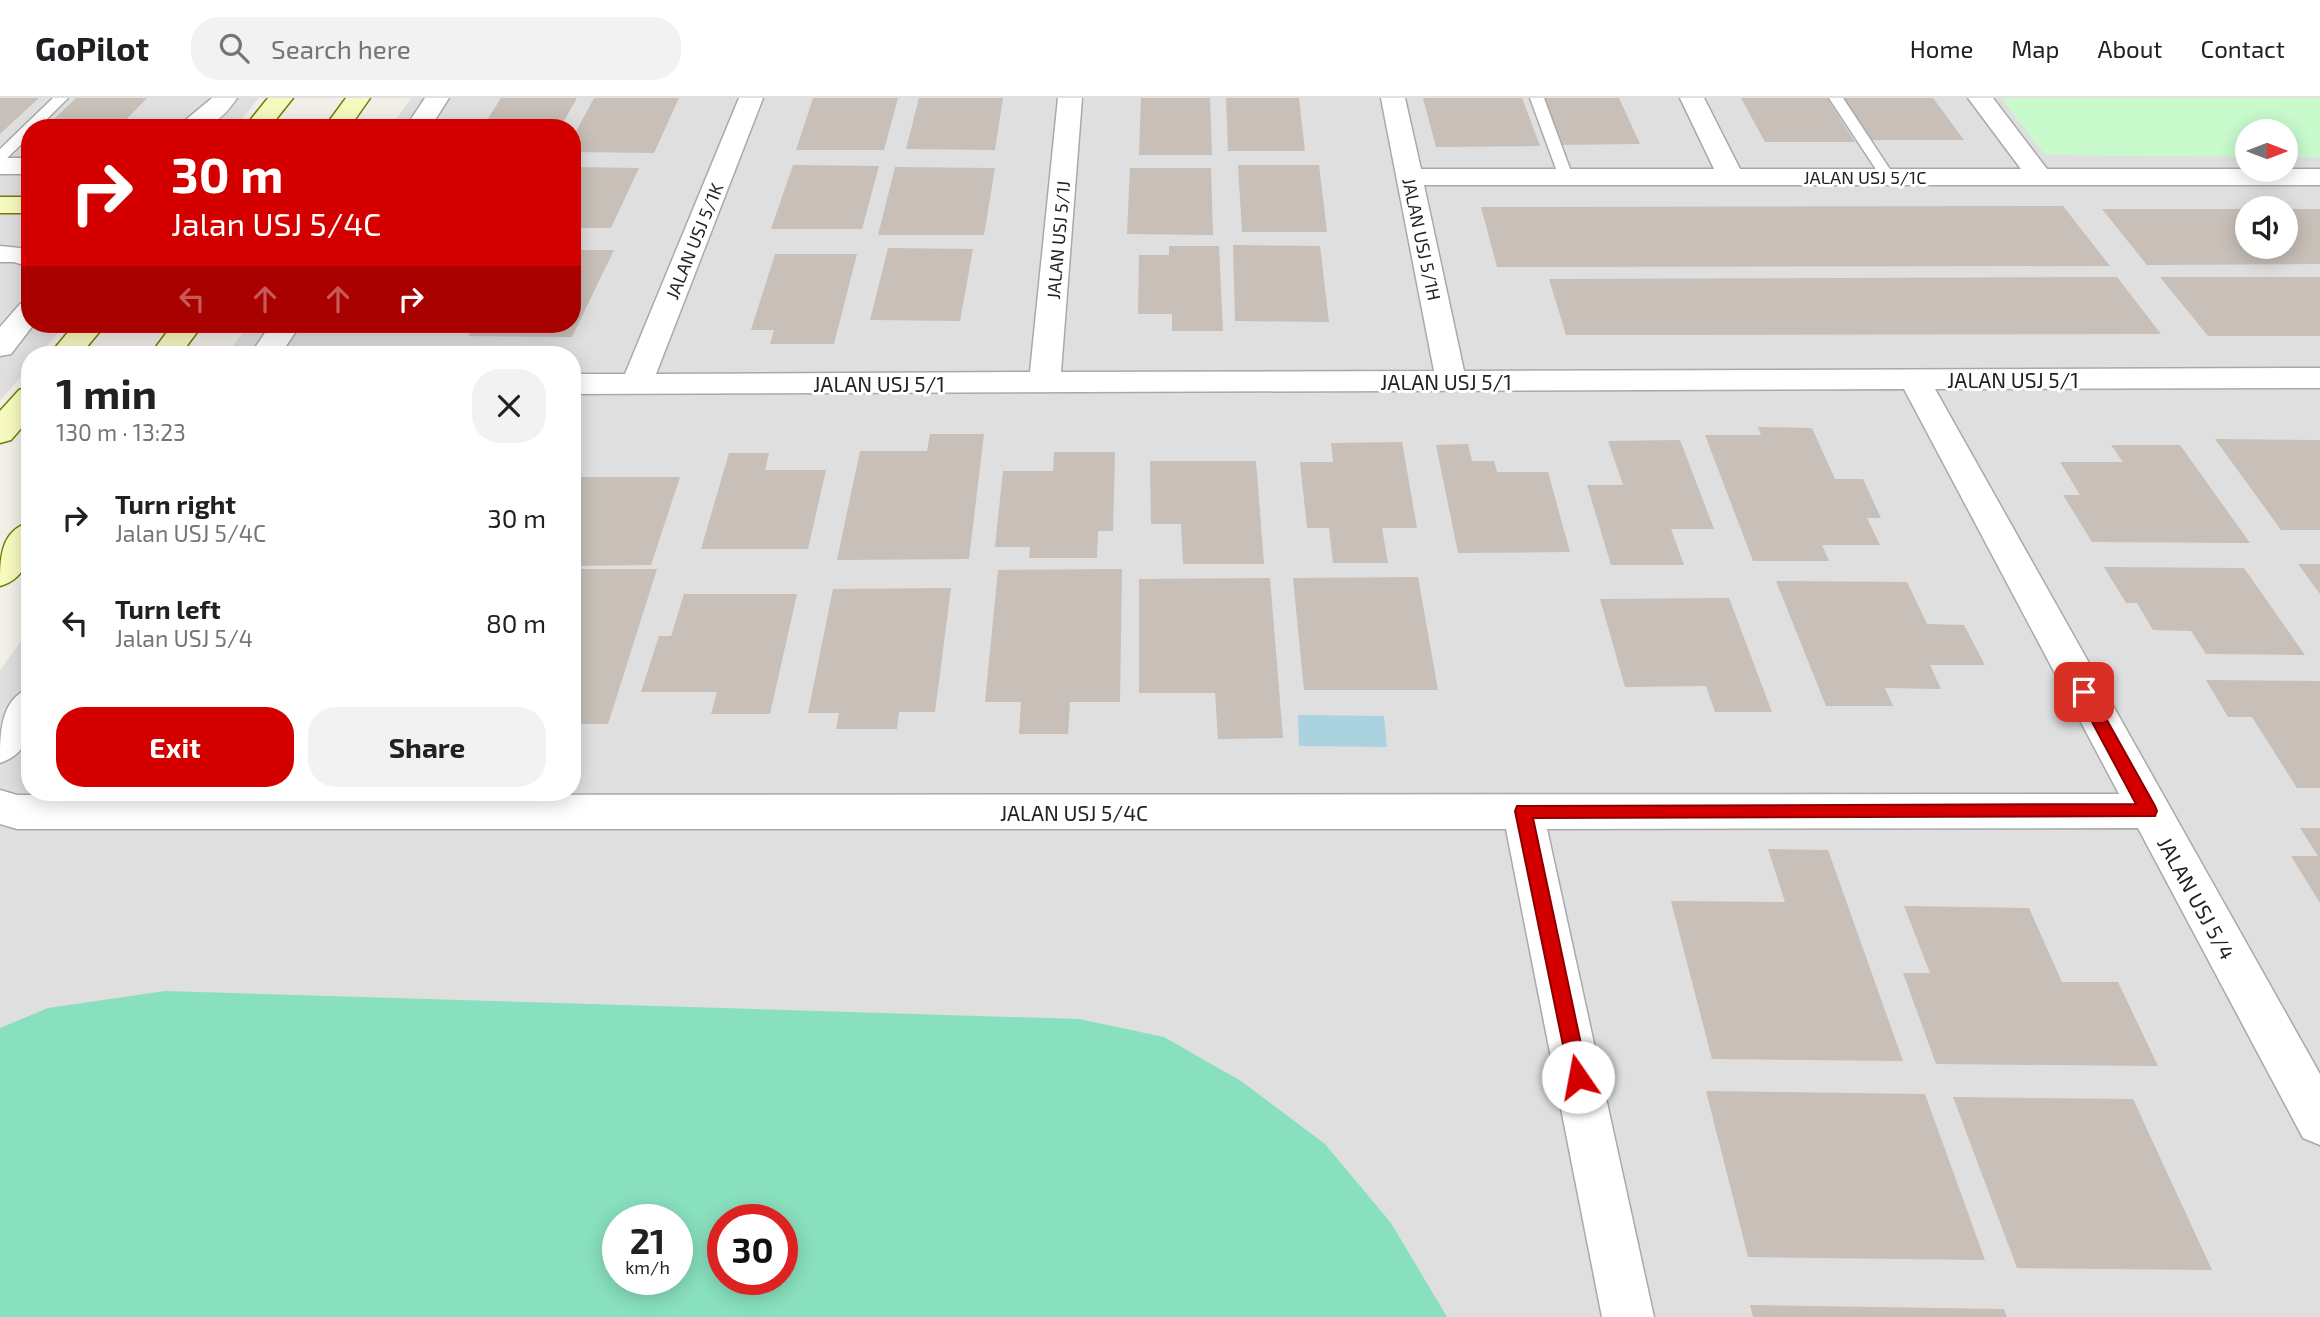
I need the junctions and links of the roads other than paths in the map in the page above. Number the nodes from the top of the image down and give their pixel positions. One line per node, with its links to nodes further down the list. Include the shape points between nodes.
1 (61, 98): 13 (lane)
2 (225, 98): 14 (street)
3 (281, 98): 15 (main road)
4 (358, 98): 16 (main road)
5 (437, 98): 17 (street)
6 (751, 98): 39 (street, JALAN USJ 5/1K)
7 (1070, 98): 37 (street, JALAN USJ 5/1J)
8 (1393, 98): 22 (street, JALAN USJ 5/1H)
9 (1537, 98): 23 (lane)
10 (1692, 98): 24 (street)
11 (1836, 98): 25 (lane)
12 (1980, 98): 26 (street)
13 (39, 119)
14 (201, 119)
15 (264, 119)
16 (343, 119)
17 (423, 119)
18 (21, 137): 19 (lane)
19 (0, 157)
20 (0, 166): 21 (street)
21 (21, 166)
22 (1409, 177): 23 (street, JALAN USJ 5/1C); 36 (street, JALAN USJ 5/1H)
23 (1566, 177): 24 (street, JALAN USJ 5/1C)
24 (1731, 177): 25 (street, JALAN USJ 5/1C)
25 (1888, 177): 26 (street, JALAN USJ 5/1C)
26 (2040, 177): 27 (street, JALAN USJ 5/1C)
27 (2320, 177)
28 (0, 205): 29 (main road)
29 (21, 205)
30 (0, 254): 31 (street)
31 (21, 255)
32 (21, 321): 33 (street)
33 (0, 347)
34 (2320, 378): 35 (street, JALAN USJ 5/1)
35 (1914, 380): 36 (street, JALAN USJ 5/1); 48 (street, JALAN USJ 5/4)
36 (1451, 381): 37 (street, JALAN USJ 5/1)
37 (1045, 382): 39 (street, JALAN USJ 5/1)
38 (581, 384): 39 (street, JALAN USJ 5/1)
39 (636, 384)
40 (21, 408): 41 (main road)
41 (0, 432)
42 (21, 546): 43 (main road)
43 (0, 573)
44 (21, 716): 45 (street)
45 (0, 747)
46 (0, 807): 47 (street, JALAN USJ 5/4C, via 17,812)
47 (1523, 811): 48 (street, JALAN USJ 5/4C); 50 (street)
48 (2149, 811): 49 (street, JALAN USJ 5/4)
49 (2320, 1121)
50 (1628, 1317)

